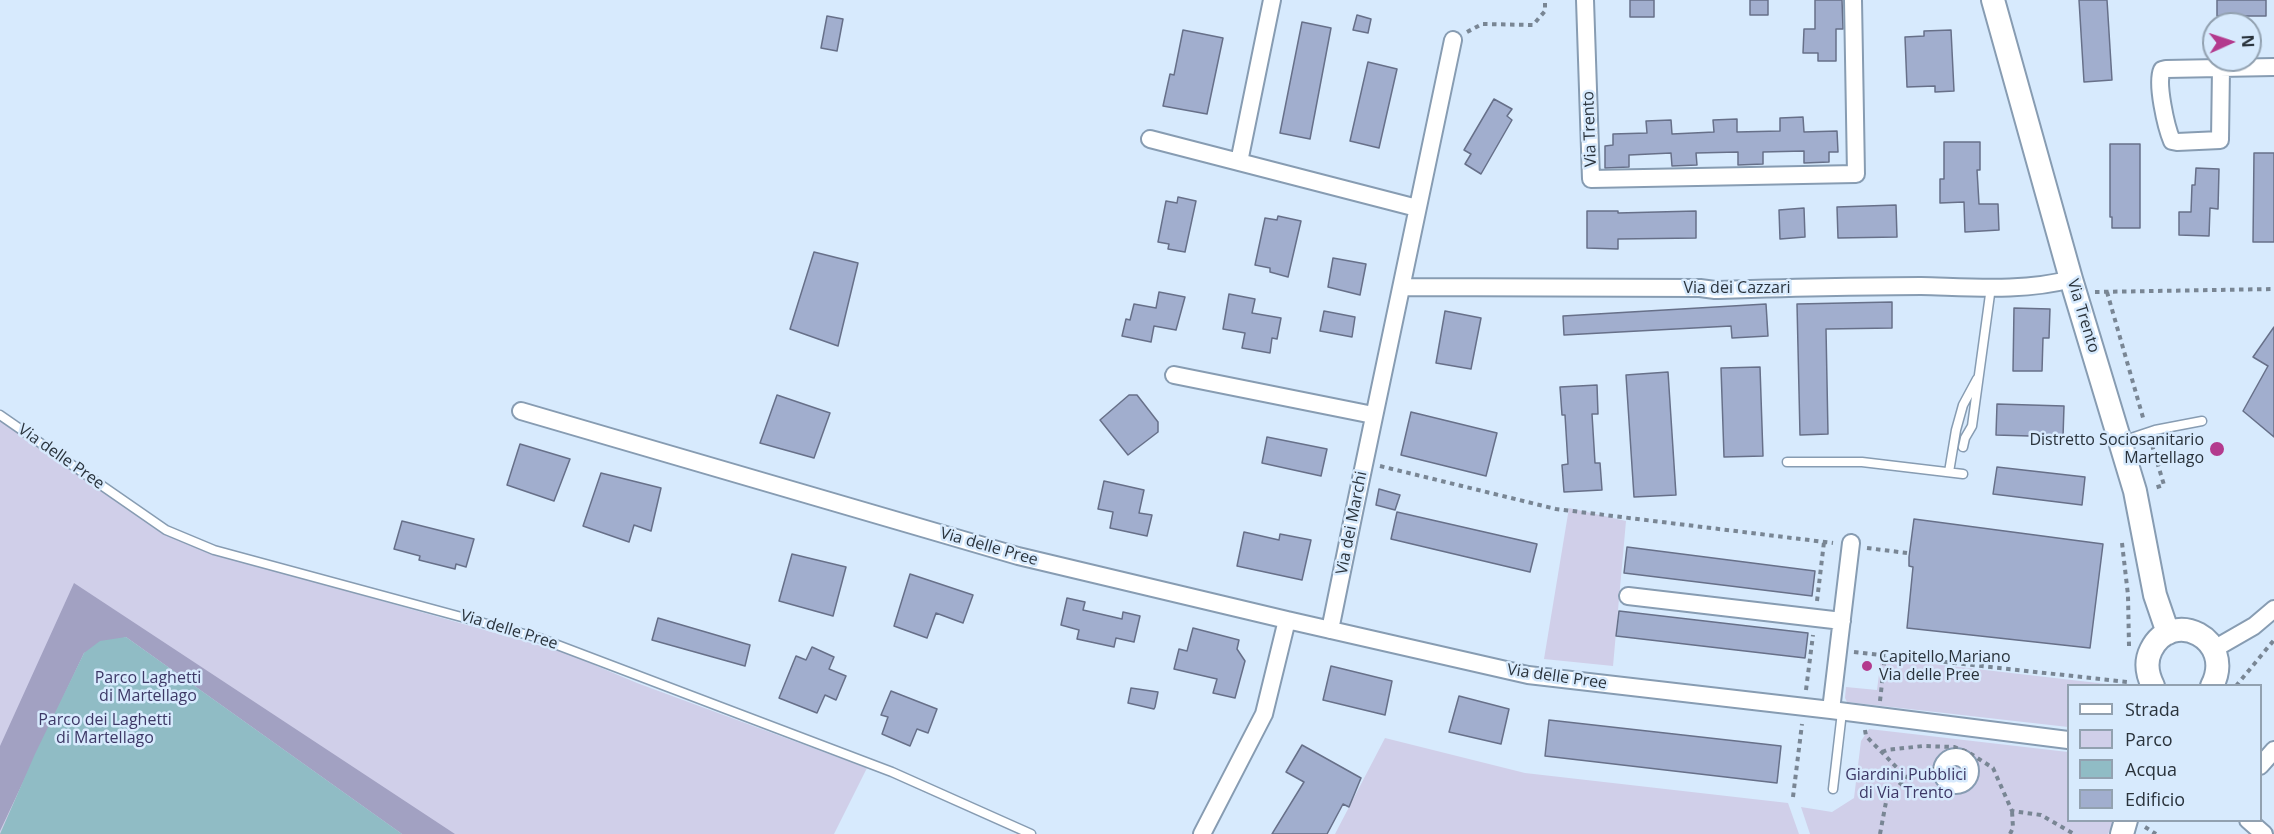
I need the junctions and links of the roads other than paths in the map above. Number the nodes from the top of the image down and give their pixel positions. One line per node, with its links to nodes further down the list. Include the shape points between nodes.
1 (1272, 0): 8 (street)
2 (1586, 0): 3 (street, Via Trento, via 1591,179 1857,174)
3 (1853, 0)
4 (1993, 0): 10 (street, Via Trento)
5 (1453, 40): 9 (street, Via dei Marchi)
6 (2221, 68): 6 (street, via 2220,140 2172,141 2160,87 2162,70)
7 (1150, 139): 8 (street)
8 (1239, 162): 9 (street)
9 (1417, 208): 12 (street, Via dei Marchi)
10 (2071, 279): 11 (street, Via dei Cazzari, via 2053,284); 19 (street, Via Trento)
11 (1991, 286): 12 (street, Via dei Cazzari, via 1715,290); 13 (lane)
12 (1403, 287): 17 (street, Via dei Marchi)
13 (1980, 373): 20 (lane, via 1972,426); 22 (lane, via 1963,405)
14 (1174, 375): 17 (street)
15 (521, 411): 27 (street, Via delle Pree, via 1018,556)
16 (0, 415): 41 (lane, Via delle Pree, via 166,530 204,546 538,638 892,772)
17 (1373, 415): 29 (street, Via dei Marchi)
18 (2202, 421): 19 (lane)
19 (2121, 441): 30 (street, Via Trento)
20 (1963, 447)
21 (1787, 462): 22 (lane, via 1862,462)
22 (1949, 472): 23 (lane)
23 (1963, 474)
24 (1850, 544): 28 (street)
25 (1628, 596): 28 (street)
26 (2274, 609): 31 (street, via 2254,626)
27 (1287, 620): 29 (street, Via delle Pree); 42 (street, via 1264,714)
28 (1842, 621): 34 (street)
29 (1330, 630): 34 (street, Via delle Pree, via 1528,675)
30 (2168, 633): 31 (street, via 2197,633); 32 (street, via 2154,644 2148,660)
31 (2214, 649): 33 (street, via 2218,664)
32 (2152, 684)
33 (2213, 684)
34 (1837, 711): 35 (street, Via delle Pree); 38 (lane)
35 (2067, 740)
36 (2274, 750): 37 (street)
37 (2262, 764)
38 (1833, 789)
39 (2250, 822): 44 (street)
40 (2136, 824): 43 (street)
41 (1030, 834)
42 (1202, 834)
43 (2122, 834)
44 (2264, 834)

